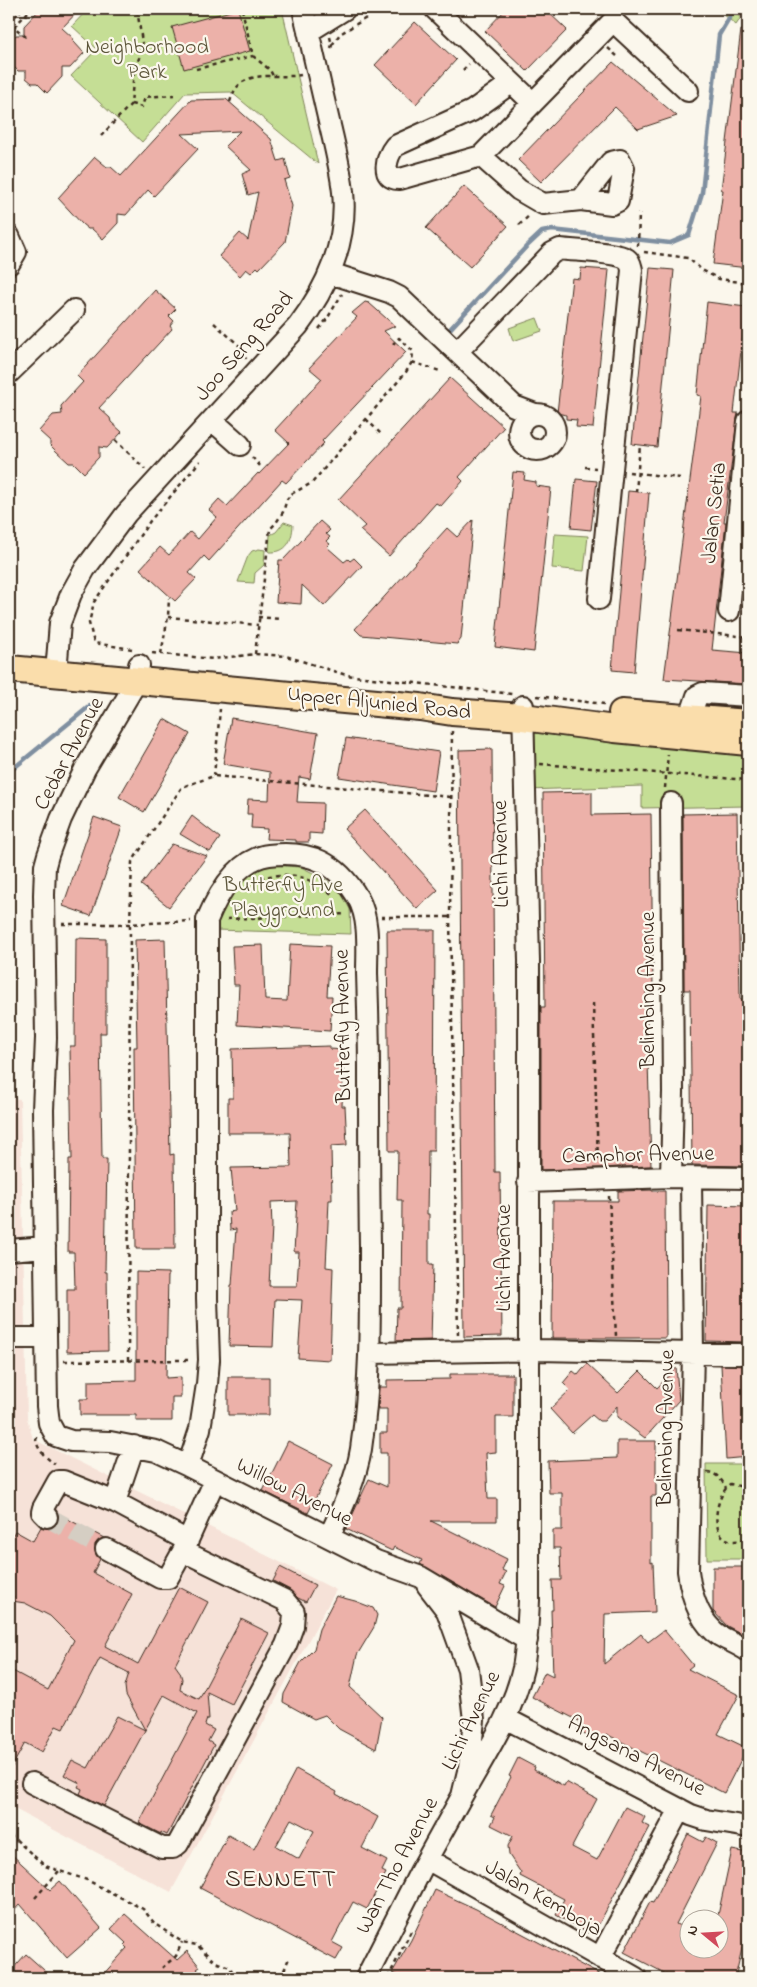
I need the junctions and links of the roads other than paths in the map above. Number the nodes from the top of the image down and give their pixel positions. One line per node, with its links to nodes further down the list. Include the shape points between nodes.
1 (303, 9): 5 (street, Joo Seng Road)
2 (346, 9): 5 (street)
3 (434, 9): 6 (street)
4 (618, 15): 7 (street); 8 (street)
5 (317, 27): 13 (street, Joo Seng Road, via 343,193)
6 (511, 83): 8 (street); 9 (street, via 472,111 395,146 389,153 386,168 391,178 400,179)
7 (688, 91)
8 (533, 103): 9 (street)
9 (481, 156): 10 (street, via 519,190 543,204)
10 (581, 200)
11 (9, 236): 12 (street, via 16,252)
12 (9, 264)
13 (339, 276): 15 (street, via 399,297); 18 (street, Joo Seng Road)
14 (74, 310): 16 (street)
15 (457, 352): 17 (street); 21 (street, via 552,253 560,250 617,255 630,263 632,270)
16 (9, 373)
17 (523, 415)
18 (213, 421): 20 (street); 25 (street, Joo Seng Road, via 126,514 85,569 60,623)
19 (748, 421): 22 (street, Jalan Setia)
20 (240, 445)
21 (599, 599)
22 (729, 611)
23 (9, 655): 25 (main road, Upper Aljunied Road)
24 (144, 661): 25 (main road, Upper Aljunied Road); 28 (main road, Upper Aljunied Road); 28 (main road, Upper Aljunied Road, via 452,712); 36 (street, Cedar Avenue, via 85,769 53,838 45,866)
25 (57, 666): 26 (main road, Upper Aljunied Road)
26 (9, 669)
27 (748, 696): 30 (street, via 703,693 697,696)
28 (525, 703): 30 (main road, Upper Aljunied Road); 35 (street, Lichi Avenue)
29 (748, 723): 30 (main road, Upper Aljunied Road)
30 (682, 736): 31 (main road, Upper Aljunied Road)
31 (748, 742)
32 (671, 803): 33 (street, Belimbing Avenue, via 673,1092)
33 (681, 1178): 34 (street, Camphor Avenue); 35 (street, Camphor Avenue); 41 (street, Belimbing Avenue)
34 (748, 1178)
35 (528, 1182): 40 (street, Lichi Avenue)
36 (44, 1247): 37 (street); 39 (street, Cedar Avenue)
37 (9, 1250)
38 (9, 1338): 39 (street)
39 (46, 1338): 44 (street, Cedar Avenue)
40 (528, 1350): 41 (street); 42 (street); 54 (street, Lichi Avenue)
41 (693, 1352): 43 (street); 55 (street, Belimbing Avenue, via 688,1571 692,1595 702,1618 715,1632)
42 (370, 1353): 46 (street, Butterfly Avenue, via 369,1026 356,912 358,899 348,883 325,864 289,853 267,855 235,873 214,903 207,920 209,1360 200,1429); 50 (street, Butterfly Avenue, via 359,1461)
43 (748, 1354)
44 (47, 1406): 45 (street, Willow Avenue, via 49,1422 56,1436 71,1441)
45 (134, 1446): 46 (street, Willow Avenue, via 156,1451); 48 (street)
46 (188, 1466): 47 (street, Willow Avenue)
47 (215, 1480): 50 (street, Willow Avenue); 51 (street)
48 (115, 1502): 49 (street, via 58,1481 43,1508 42,1512); 51 (street)
49 (47, 1517)
50 (329, 1537): 53 (street, Willow Avenue, via 376,1561)
51 (185, 1546): 52 (street, via 170,1576 165,1579); 57 (street, via 284,1600 294,1612 294,1619 286,1645 178,1844 173,1848 162,1848)
52 (106, 1549)
53 (421, 1577): 54 (street, Willow Avenue); 58 (street, Wan Tho Avenue, via 447,1611 470,1679 474,1720)
54 (527, 1640): 56 (street, Lichi Avenue, via 522,1670)
55 (748, 1650)
56 (505, 1718): 58 (street, Lichi Avenue); 59 (street, Angsana Avenue)
57 (32, 1783)
58 (462, 1796): 61 (street, Wan Tho Avenue)
59 (680, 1809): 60 (street, Angsana Avenue, via 706,1820); 62 (street)
60 (748, 1827)
61 (427, 1859): 62 (street, Jalan Kemboja); 63 (street, Wan Tho Avenue)
62 (600, 1958): 64 (street, Jalan Kemboja)
63 (366, 1978)
64 (636, 1978)

